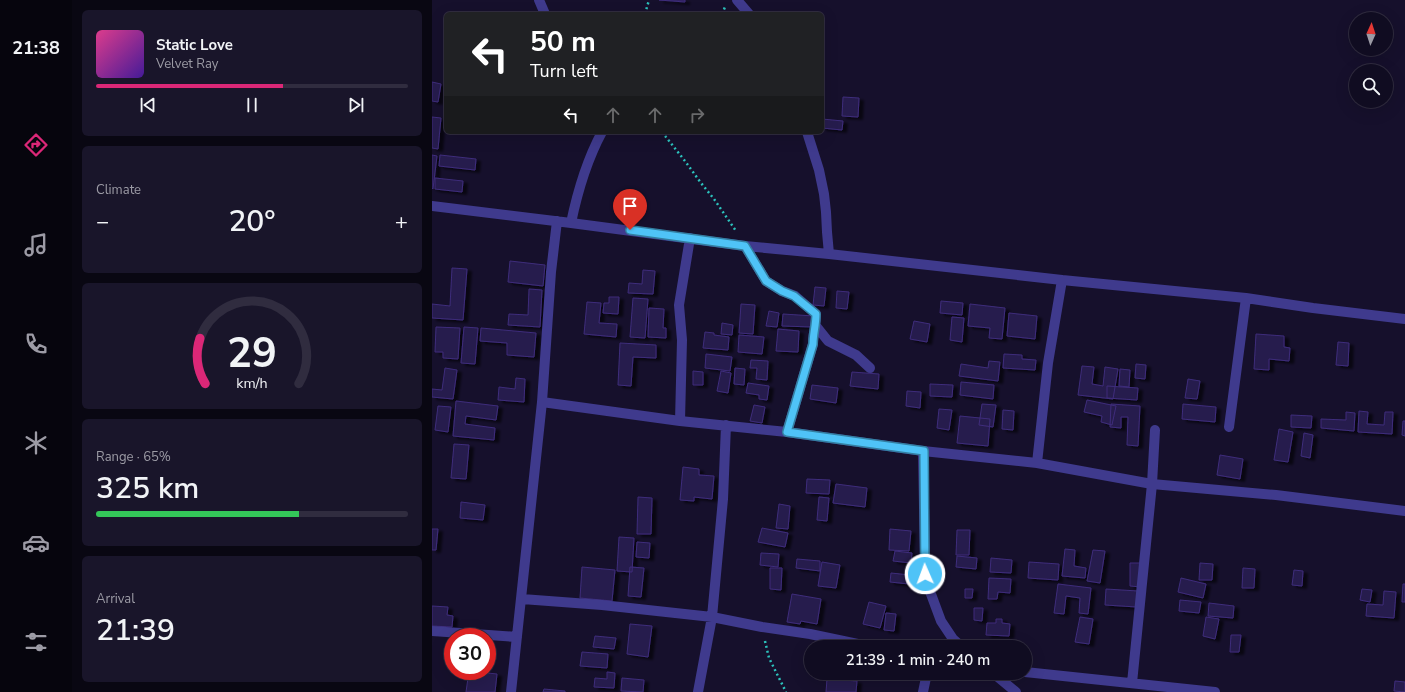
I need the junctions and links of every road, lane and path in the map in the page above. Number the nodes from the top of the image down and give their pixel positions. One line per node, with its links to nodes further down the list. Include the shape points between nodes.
1 (539, 0): 4 (street)
2 (649, 0): 5 (path)
3 (738, 0): 6 (street)
4 (544, 12)
5 (646, 12)
6 (747, 12)
7 (601, 134): 12 (street, via 575,202)
8 (664, 134): 14 (path, via 714,199)
9 (808, 134): 15 (street, via 824,194)
10 (432, 206): 11 (street)
11 (557, 221): 12 (street); 21 (street)
12 (571, 223): 13 (street)
13 (690, 238): 14 (street); 22 (street, via 679,305 682,340)
14 (745, 246): 15 (street); 19 (street, via 766,281 794,296 816,314)
15 (829, 254): 16 (street)
16 (1062, 280): 17 (street); 28 (street, via 1048,363)
17 (1246, 298): 18 (street); 24 (street)
18 (1405, 319)
19 (816, 326): 20 (street, via 828,341 852,353); 26 (street)
20 (870, 368)
21 (542, 402): 22 (street); 31 (street)
22 (680, 421): 23 (street)
23 (726, 425): 26 (street); 32 (street, via 723,499)
24 (1229, 427)
25 (1155, 430): 29 (street)
26 (787, 432): 27 (street)
27 (924, 451): 28 (street); 37 (street, via 925,563 928,586 941,621)
28 (1037, 463): 29 (street)
29 (1152, 484): 30 (street, via 1276,495); 41 (street)
30 (1405, 511)
31 (522, 599): 32 (street); 35 (street)
32 (712, 617): 33 (street); 43 (street)
33 (762, 627): 36 (street); 44 (path, via 769,658)
34 (432, 631): 35 (street)
35 (517, 637): 42 (street)
36 (839, 640)
37 (954, 640)
38 (1032, 673): 41 (street)
39 (926, 680): 45 (street)
40 (1001, 680): 46 (street)
41 (1132, 683): 47 (street)
42 (510, 692)
43 (698, 692)
44 (786, 692)
45 (923, 692)
46 (1016, 692)
47 (1215, 692)

